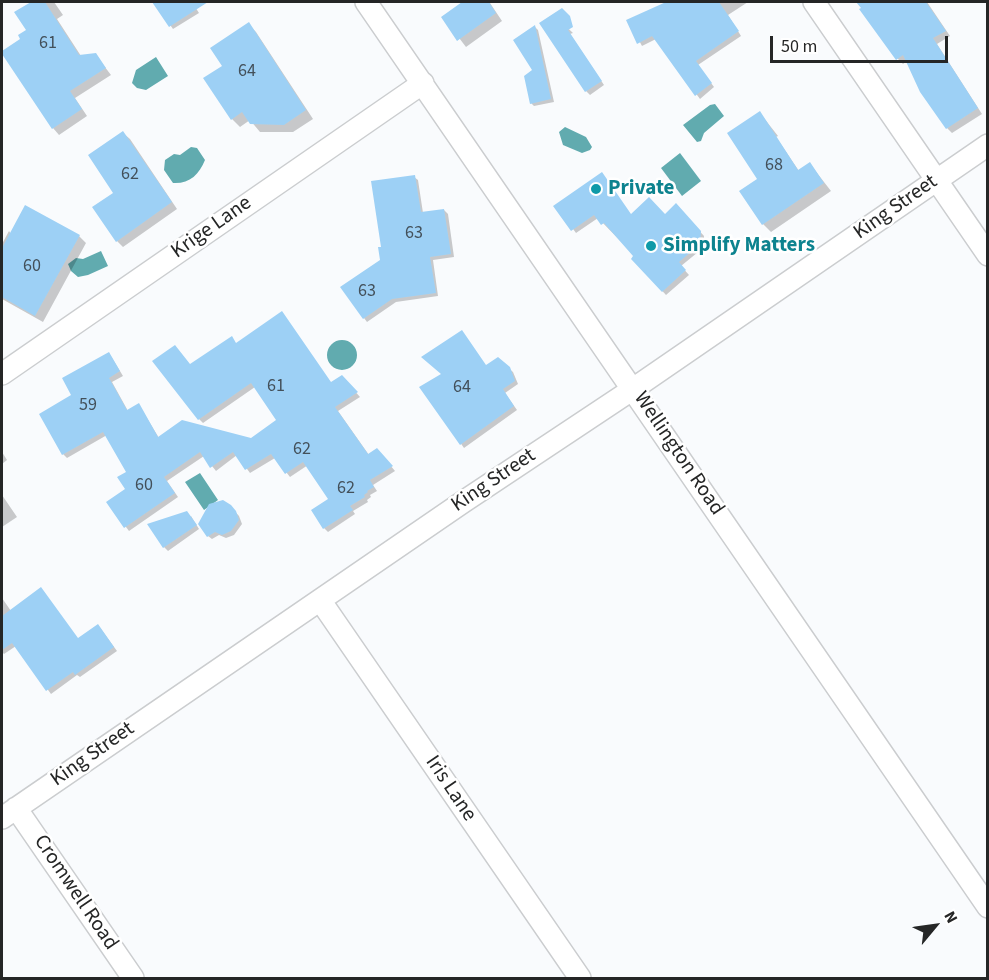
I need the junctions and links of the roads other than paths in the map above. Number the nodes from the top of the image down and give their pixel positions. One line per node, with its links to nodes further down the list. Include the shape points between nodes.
1 (366, 2): 3 (street, Wellington Road)
2 (814, 2): 5 (street)
3 (423, 83): 7 (street, Krige Lane); 8 (street, Wellington Road)
4 (987, 145): 5 (street, King Street)
5 (937, 180): 6 (street); 8 (street, King Street)
6 (987, 255)
7 (2, 374)
8 (633, 389): 9 (street, King Street); 11 (street, Wellington Road)
9 (320, 600): 10 (street, King Street); 13 (street, Iris Lane)
10 (9, 813): 12 (street, Cromwell Road)
11 (987, 907)
12 (133, 978)
13 (580, 978)

